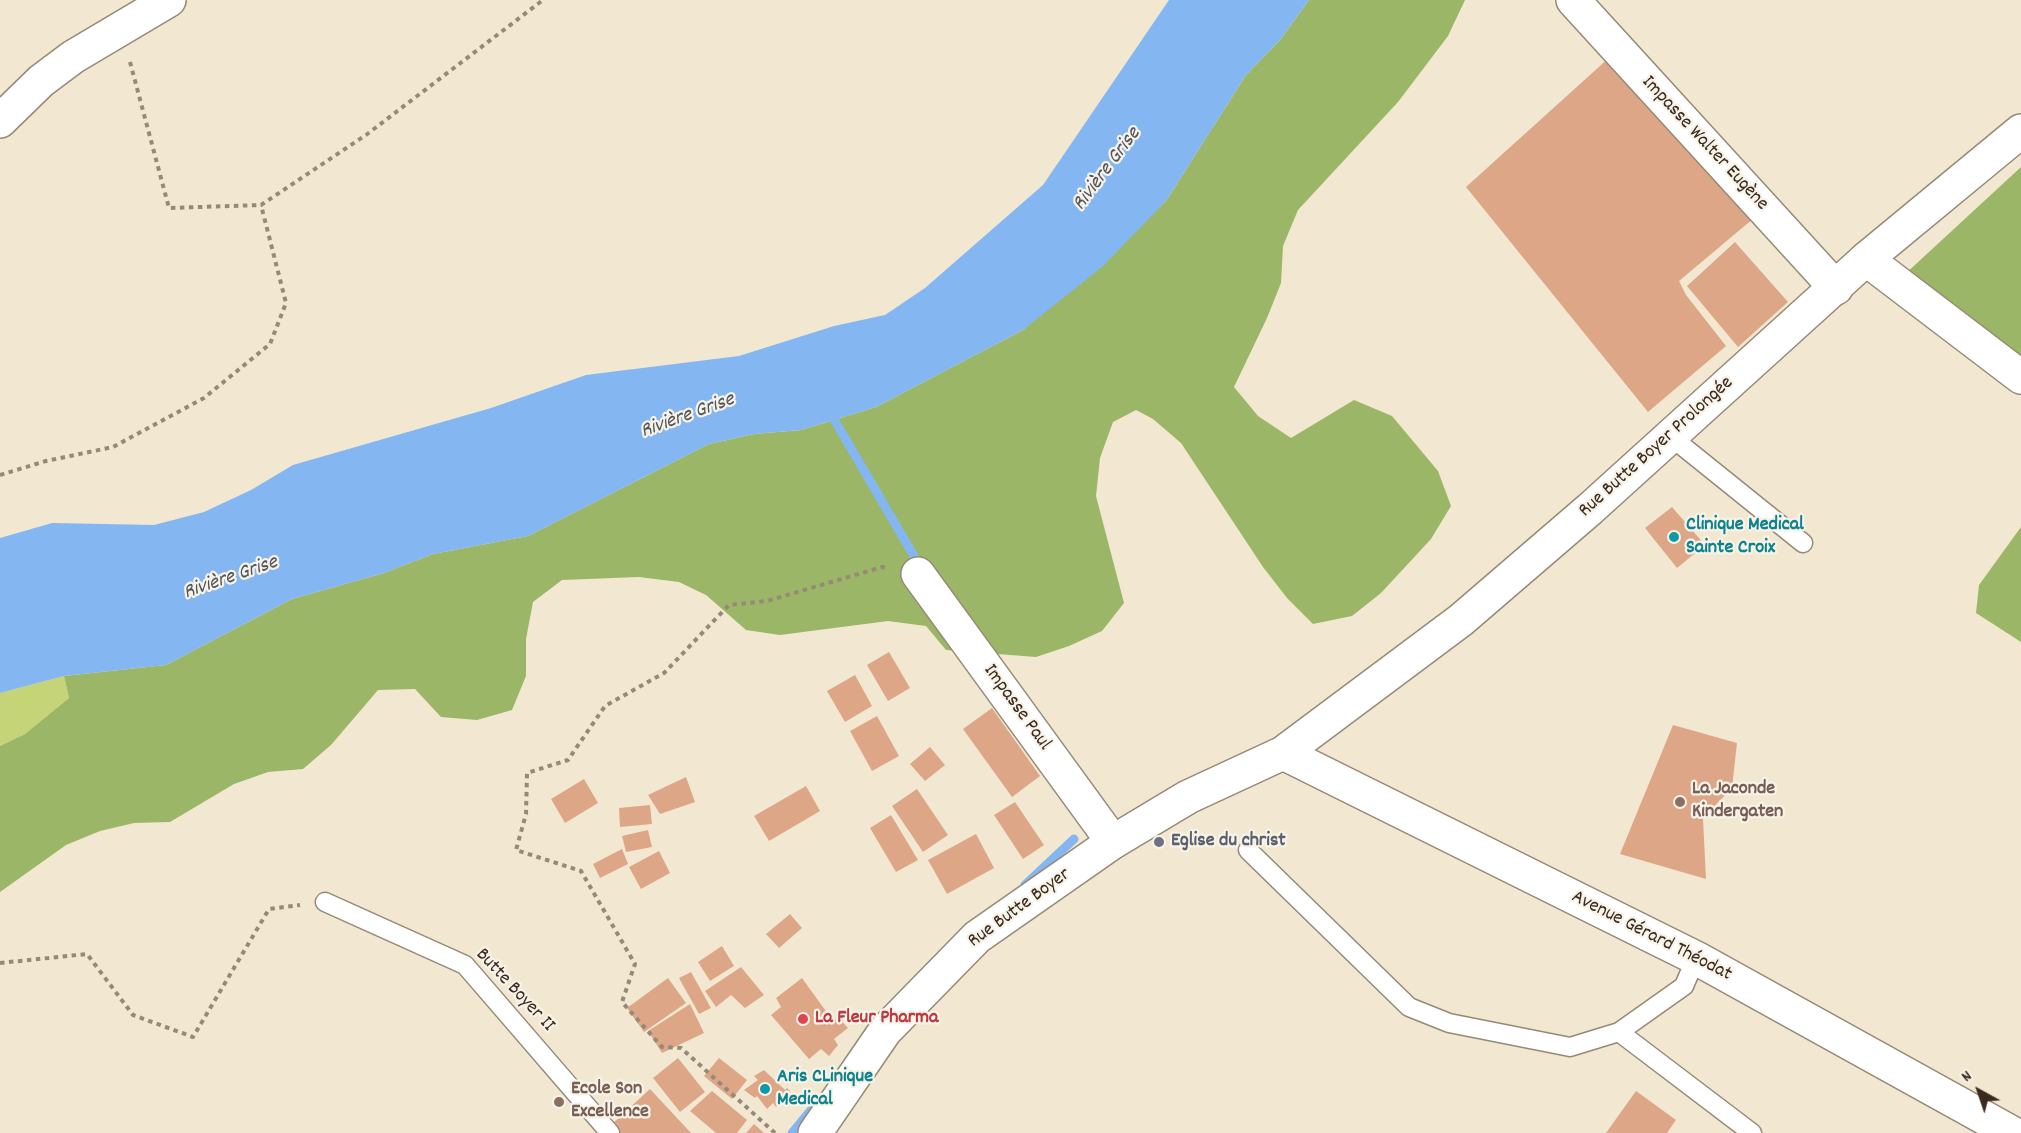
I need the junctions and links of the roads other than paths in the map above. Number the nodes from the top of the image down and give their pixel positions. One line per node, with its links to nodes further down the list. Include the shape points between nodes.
1 (169, 0): 3 (street, via 120,26 41,81)
2 (1573, 0): 6 (street, Impasse Walter Eugène)
3 (0, 121)
4 (2021, 131): 5 (street, Rue Butte Boyer Prolongée)
5 (1866, 259): 6 (street, Rue Butte Boyer Prolongée); 7 (street)
6 (1836, 288): 8 (street, Rue Butte Boyer Prolongée)
7 (2021, 376)
8 (1670, 436): 9 (lane); 11 (street, Rue Butte Boyer Prolongée, via 1461,620)
9 (1803, 543)
10 (918, 574): 12 (street, Impasse Paul)
11 (1283, 753): 12 (street, Rue Butte Boyer, via 1188,797); 15 (street, Avenue Gérard Théodat)
12 (1113, 842): 19 (street, Rue Butte Boyer, via 977,937 885,1031)
13 (1248, 850): 16 (lane, via 1409,1006 1449,1023 1570,1047)
14 (325, 902): 18 (lane, Butte Boyer II, via 465,965)
15 (1696, 958): 16 (lane, via 1684,986); 17 (street, Avenue Gérard Théodat)
16 (1619, 1032): 20 (lane)
17 (2005, 1131)
18 (610, 1133)
19 (815, 1133)
20 (1752, 1133)

